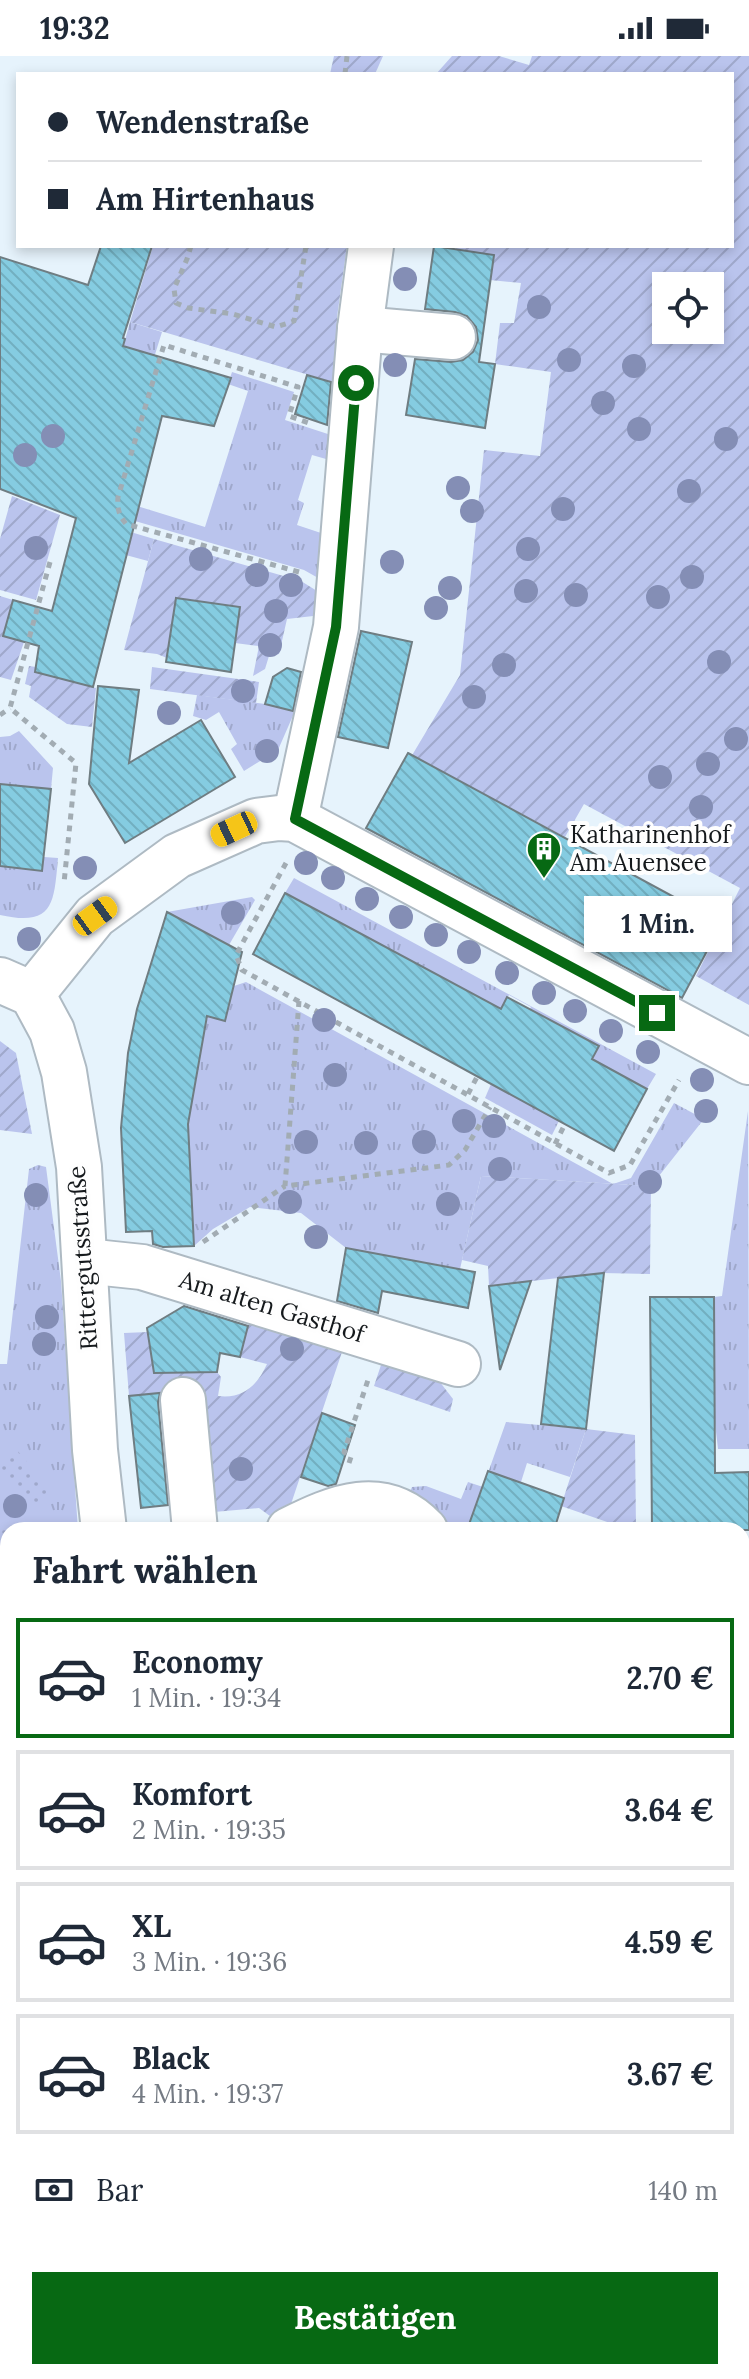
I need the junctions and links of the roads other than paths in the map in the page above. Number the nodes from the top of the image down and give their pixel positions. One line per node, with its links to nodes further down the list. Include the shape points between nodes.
1 (371, 248): 2 (street)
2 (360, 329): 3 (street); 4 (street, via 336,627)
3 (453, 337)
4 (295, 819): 5 (street, via 256,821 177,856 95,916); 6 (street)
5 (16, 987): 7 (street, Rittergutsstraße, via 52,1031 64,1072 79,1167)
6 (749, 1062)
7 (85, 1261): 8 (street, Am alten Gasthof, via 142,1267); 10 (street, Rittergutsstraße)
8 (458, 1364)
9 (183, 1400): 11 (street)
10 (103, 1522)
11 (194, 1522)
12 (306, 1522): 13 (street, via 357,1504 390,1508)
13 (418, 1522)

